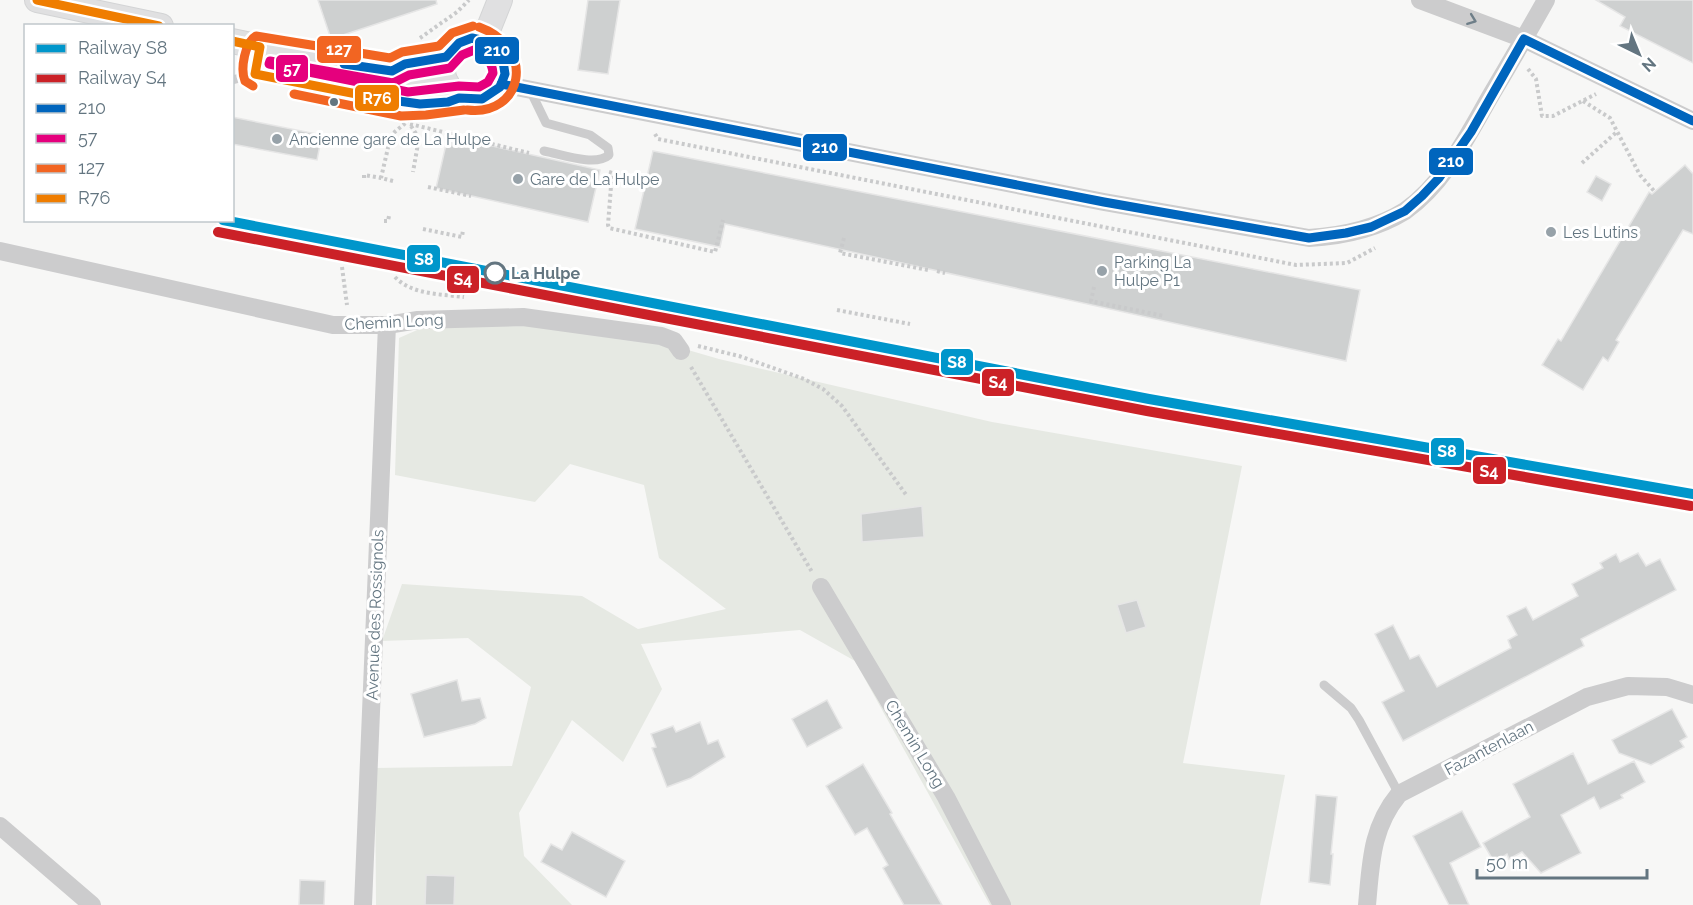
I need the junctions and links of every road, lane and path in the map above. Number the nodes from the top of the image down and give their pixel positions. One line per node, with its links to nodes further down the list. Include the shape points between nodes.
1 (38, 0): 5 (main road)
2 (500, 0): 7 (main road)
3 (1420, 0): 6 (street, one-way to 6)
4 (1546, 0): 6 (street)
5 (152, 24)
6 (1524, 39): 15 (street); 20 (street, via 1474,125 1431,188 1405,211 1371,228 1330,237 1309,238 1172,215)
7 (484, 40): 10 (main road, via 466,39 450,49); 16 (main road, via 501,54 505,74)
8 (234, 41): 9 (main road)
9 (260, 47): 11 (main road); 12 (lane)
10 (446, 57): 11 (main road, via 405,64); 18 (main road, via 443,71)
11 (392, 71): 18 (main road, via 406,79)
12 (255, 74): 14 (lane); 18 (lane, via 410,104 445,103)
13 (1521, 74): 19 (path, via 1526,66 1536,79 1542,116 1553,116)
14 (234, 79)
15 (1615, 83): 19 (path); 21 (street)
16 (501, 84): 17 (street); 18 (main road, via 484,99 473,100)
17 (530, 90): 20 (street); 24 (lane, via 546,123 590,135 608,148 609,155 594,161)
18 (454, 91)
19 (1583, 101): 22 (path, via 1610,118)
20 (644, 114): 40 (path, via 658,139 1296,265 1347,262)
21 (1693, 121)
22 (1618, 131): 25 (path); 32 (path, via 1640,174)
23 (419, 138): 27 (path)
24 (540, 152): 29 (path, via 409,123 391,135)
25 (1582, 163)
26 (601, 170): 36 (path, via 612,173 609,228 715,252)
27 (413, 172)
28 (364, 178): 29 (path)
29 (381, 178): 30 (path)
30 (393, 181)
31 (428, 187): 33 (path)
32 (1655, 192)
33 (471, 196)
34 (389, 216): 35 (path, via 388,221)
35 (384, 220)
36 (723, 220)
37 (423, 229): 38 (path, via 462,237)
38 (463, 230)
39 (844, 238): 45 (path, via 840,254)
40 (1383, 244)
41 (0, 251): 56 (street, Chemin Long, via 333,325)
42 (385, 260): 43 (path, via 382,266)
43 (374, 265)
44 (342, 267): 56 (path)
45 (928, 270)
46 (936, 271): 48 (path)
47 (456, 273): 49 (path, via 454,281)
48 (945, 273)
49 (425, 275)
50 (395, 277): 52 (path, via 414,290)
51 (1094, 287): 54 (path, via 1091,301)
52 (470, 297)
53 (837, 310): 55 (path)
54 (1164, 316)
55 (910, 324)
56 (350, 325): 57 (street, Chemin Long)
57 (387, 325): 58 (street, Chemin Long, via 418,320 523,317 636,331 661,336); 68 (street, Avenue des Rossignols)
58 (677, 346): 61 (path, via 707,347 739,356 823,389 842,406); 62 (path)
59 (829, 355): 60 (path)
60 (908, 369)
61 (907, 496)
62 (821, 587): 69 (street, Chemin Long, via 946,797)
63 (1324, 685): 65 (lane, via 1351,708)
64 (1693, 694): 65 (street, Fazantenlaan, via 1667,687 1628,686 1587,697)
65 (1399, 794): 70 (street, Fazantenlaan, via 1379,825)
66 (0, 826): 67 (street)
67 (93, 905)
68 (363, 905)
69 (1002, 905)
70 (1367, 905)

